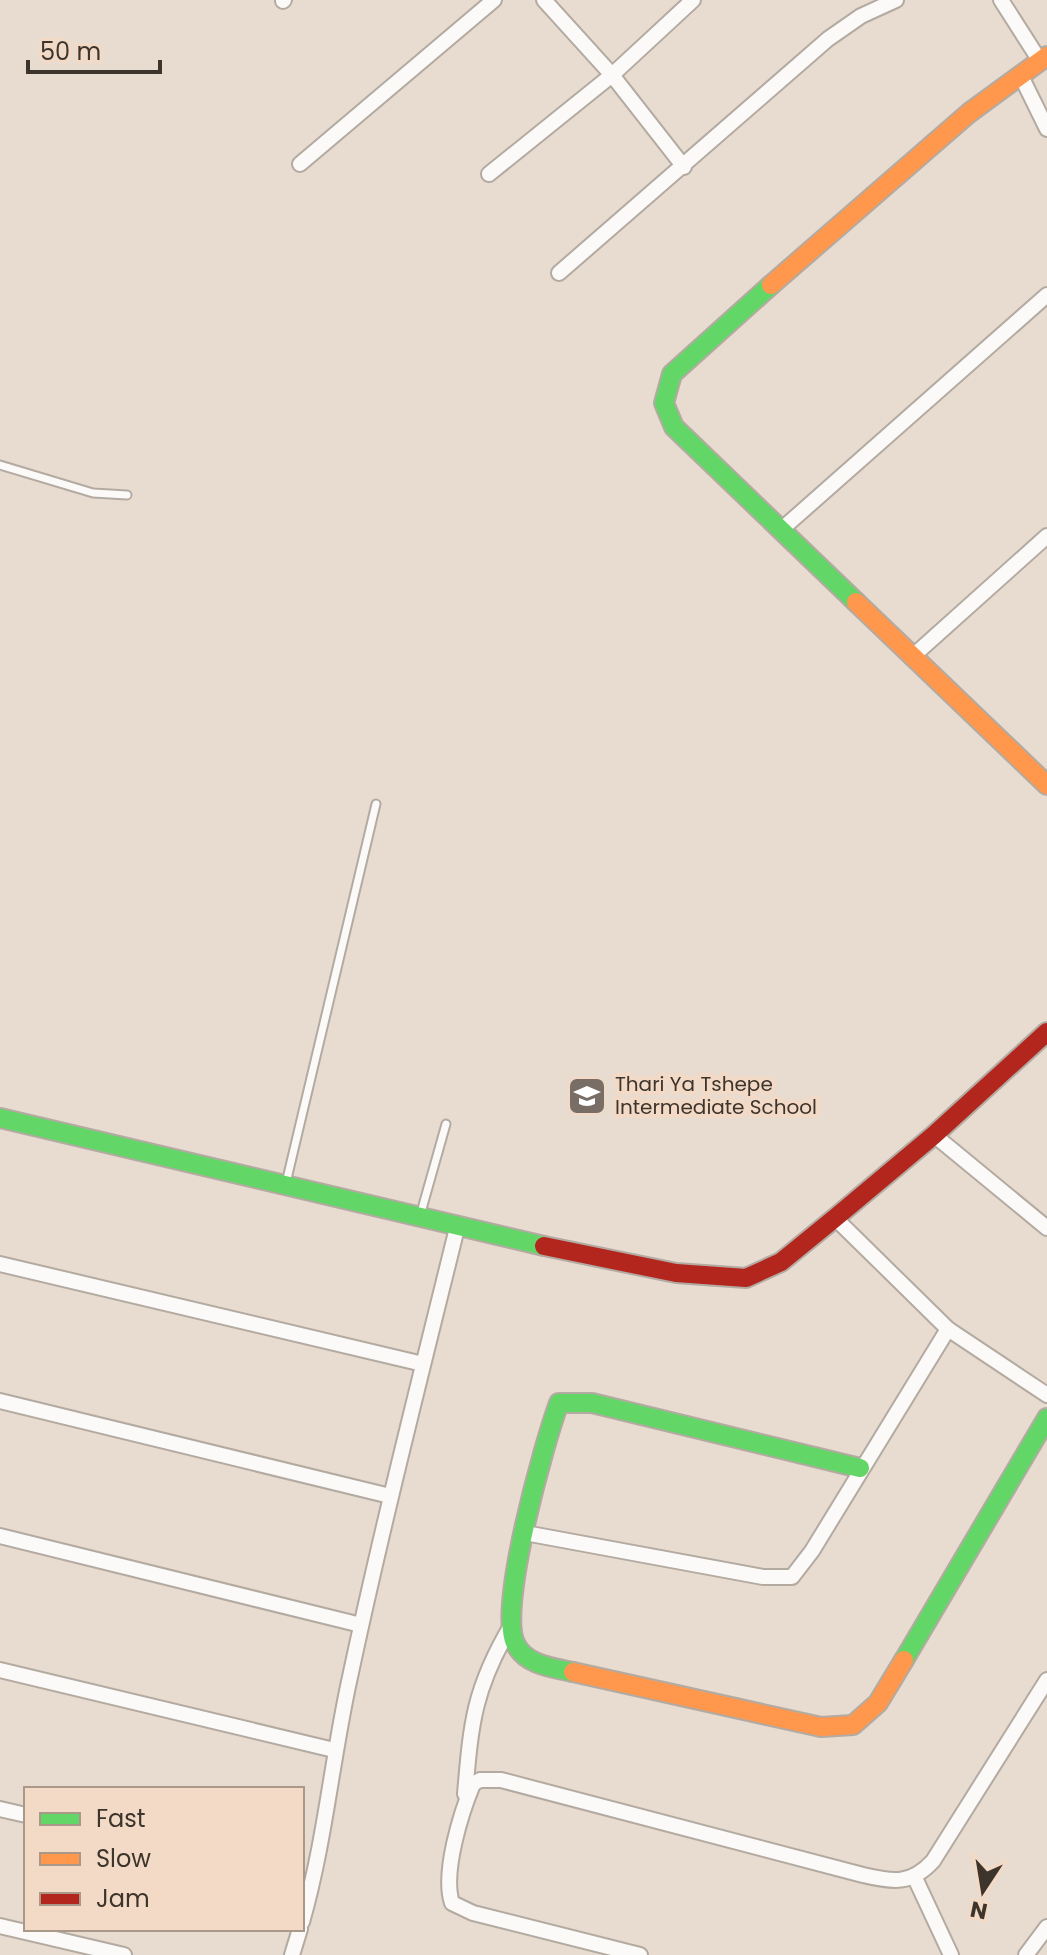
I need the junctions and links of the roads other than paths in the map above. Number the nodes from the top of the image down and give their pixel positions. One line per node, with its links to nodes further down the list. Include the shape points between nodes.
1 (494, 0): 10 (street)
2 (544, 0): 8 (street)
3 (693, 0): 8 (street)
4 (896, 0): 11 (street, via 837,32)
5 (1001, 0): 6 (street)
6 (1044, 59): 7 (street)
7 (1020, 74): 9 (street); 17 (street, via 712,335 667,383 664,403 674,427)
8 (612, 75): 11 (street); 12 (street)
9 (1047, 129)
10 (300, 164)
11 (684, 167): 13 (street)
12 (489, 174)
13 (559, 273)
14 (1047, 295): 17 (street)
15 (0, 465): 16 (lane, via 93,493)
16 (127, 495)
17 (782, 529): 19 (street)
18 (1047, 536): 19 (street)
19 (912, 657): 20 (street)
20 (1046, 784)
21 (376, 804): 26 (lane)
22 (1047, 1032): 25 (street)
23 (0, 1118): 26 (street)
24 (446, 1124): 27 (lane)
25 (934, 1135): 28 (street); 30 (street)
26 (285, 1187): 27 (street)
27 (420, 1218): 29 (street)
28 (835, 1218): 29 (street, via 762,1273 729,1279); 32 (street)
29 (457, 1228): 33 (street)
30 (1047, 1228)
31 (0, 1264): 33 (street)
32 (948, 1329): 34 (street); 37 (street)
33 (423, 1364): 38 (street)
34 (1047, 1395)
35 (0, 1401): 38 (street)
36 (1047, 1418): 41 (street, via 878,1703 853,1725 821,1727 545,1666 519,1651)
37 (860, 1468): 39 (street, via 801,1568 781,1580); 39 (street, via 565,1400 554,1413)
38 (390, 1496): 42 (street)
39 (525, 1533): 41 (street)
40 (0, 1536): 42 (street)
41 (512, 1624): 46 (street, via 481,1683)
42 (361, 1625): 45 (street)
43 (0, 1670): 45 (street)
44 (1047, 1680): 49 (street, via 942,1849)
45 (334, 1750): 50 (street)
46 (464, 1807): 49 (street, via 473,1784 501,1780 863,1875 892,1881); 57 (street, via 449,1880 452,1903 473,1913)
47 (0, 1809): 48 (street)
48 (24, 1815)
49 (915, 1878): 58 (street)
50 (308, 1882): 51 (street)
51 (304, 1909)
52 (0, 1926): 55 (street)
53 (1047, 1927): 59 (street)
54 (299, 1931): 56 (street)
55 (124, 1955)
56 (292, 1955)
57 (640, 1955)
58 (951, 1955)
59 (1026, 1955)

